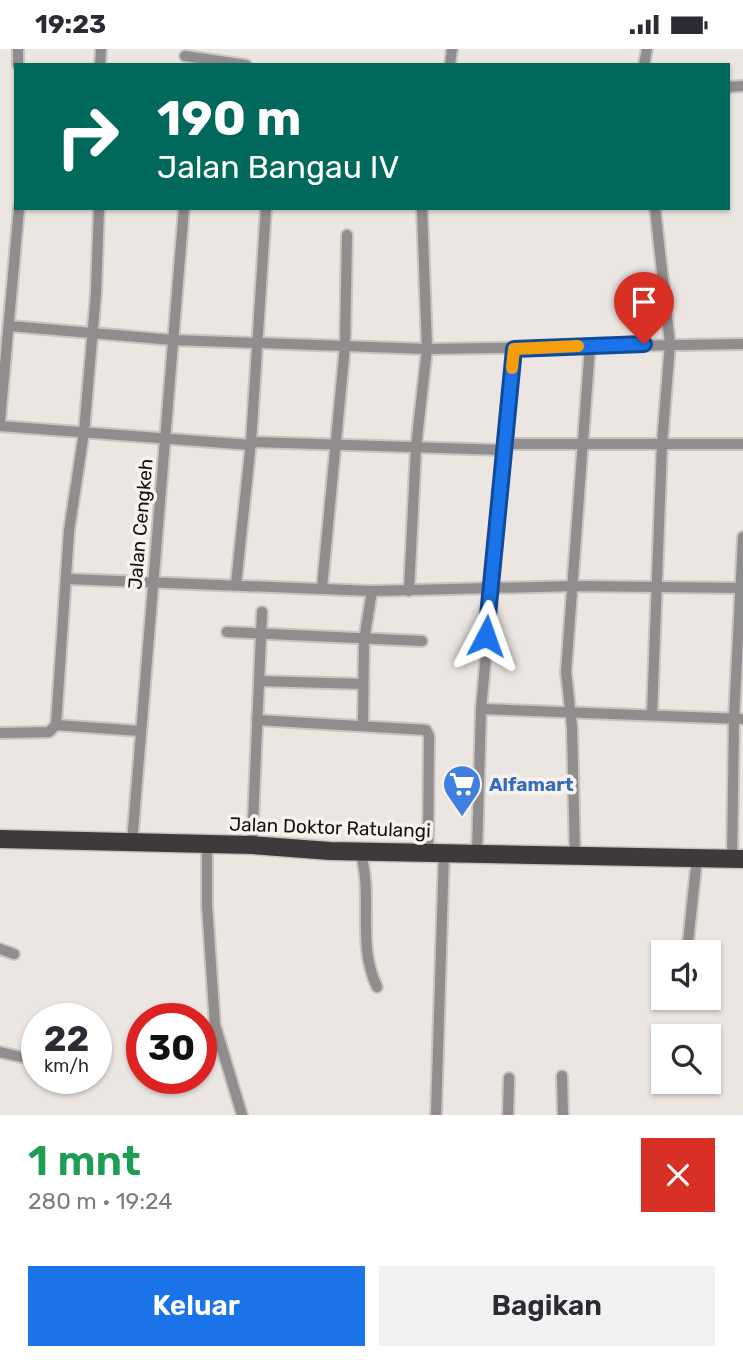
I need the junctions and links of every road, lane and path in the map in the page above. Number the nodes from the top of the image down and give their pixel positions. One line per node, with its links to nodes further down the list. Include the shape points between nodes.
1 (185, 57): 2 (street)
2 (231, 63)
3 (19, 210): 10 (street)
4 (99, 210): 11 (street)
5 (184, 210): 12 (street, Jalan Cengkeh)
6 (266, 210): 13 (street)
7 (422, 210): 18 (street)
8 (655, 210): 14 (street)
9 (347, 235): 16 (street)
10 (10, 326): 11 (street); 20 (street)
11 (91, 332): 12 (street); 22 (street)
12 (173, 340): 13 (street); 23 (street, Jalan Cengkeh)
13 (257, 342): 16 (street); 24 (street)
14 (670, 344): 15 (street); 17 (street); 25 (street)
15 (743, 344)
16 (345, 346): 18 (street); 27 (street)
17 (590, 346): 19 (street); 28 (street)
18 (427, 349): 19 (street); 29 (street)
19 (514, 349): 30 (street)
20 (0, 421)
21 (0, 426): 22 (street)
22 (84, 432): 23 (street); 32 (street, via 69,531)
23 (165, 439): 24 (street); 33 (street, Jalan Cengkeh)
24 (251, 444): 27 (street); 34 (street)
25 (663, 444): 26 (street); 28 (street); 38 (street)
26 (743, 444)
27 (335, 445): 29 (street); 36 (street)
28 (584, 445): 30 (street); 35 (street)
29 (416, 447): 30 (street); 41 (street)
30 (503, 447): 37 (street)
31 (743, 537): 39 (street)
32 (68, 579): 33 (street); 55 (street)
33 (153, 580): 34 (street); 56 (street, Jalan Cengkeh)
34 (236, 584): 36 (street)
35 (575, 586): 37 (street); 38 (street); 50 (street, via 566,672)
36 (322, 588): 40 (street)
37 (490, 588): 41 (street); 49 (street)
38 (658, 588): 39 (street); 51 (street)
39 (742, 588): 52 (street)
40 (372, 591): 41 (street); 45 (street)
41 (410, 591)
42 (262, 612): 44 (street)
43 (227, 632): 44 (street)
44 (261, 632): 45 (street); 47 (street)
45 (364, 640): 46 (street); 48 (street)
46 (422, 641)
47 (259, 681): 48 (street); 53 (street)
48 (363, 684): 54 (street)
49 (481, 709): 50 (street); 64 (street)
50 (569, 711): 51 (street); 65 (street)
51 (652, 714): 52 (street)
52 (738, 719): 67 (street)
53 (257, 720): 54 (street); 61 (street)
54 (363, 724): 63 (street, via 428,733)
55 (56, 725): 56 (street); 57 (street, via 49,732)
56 (140, 731): 59 (street, Jalan Cengkeh)
57 (0, 733)
58 (0, 839): 59 (highway, Jalan Doktor Ratulangi)
59 (132, 843): 60 (highway, Jalan Doktor Ratulangi)
60 (207, 844): 61 (highway, Jalan Doktor Ratulangi); 76 (street, via 215,1025)
61 (252, 845): 62 (highway, Jalan Doktor Ratulangi)
62 (360, 851): 63 (highway, Jalan Doktor Ratulangi); 71 (street, via 368,884 367,965)
63 (436, 852): 64 (highway, Jalan Doktor Ratulangi); 77 (street)
64 (477, 853): 65 (highway, Jalan Doktor Ratulangi)
65 (575, 856): 66 (highway, Jalan Doktor Ratulangi)
66 (696, 858): 67 (highway, Jalan Doktor Ratulangi); 68 (street)
67 (737, 859)
68 (688, 940)
69 (0, 949): 70 (street)
70 (14, 954)
71 (377, 987)
72 (0, 1052): 73 (street)
73 (21, 1058)
74 (562, 1076): 79 (street)
75 (509, 1078): 78 (street)
76 (240, 1115)
77 (436, 1115)
78 (508, 1115)
79 (563, 1115)

